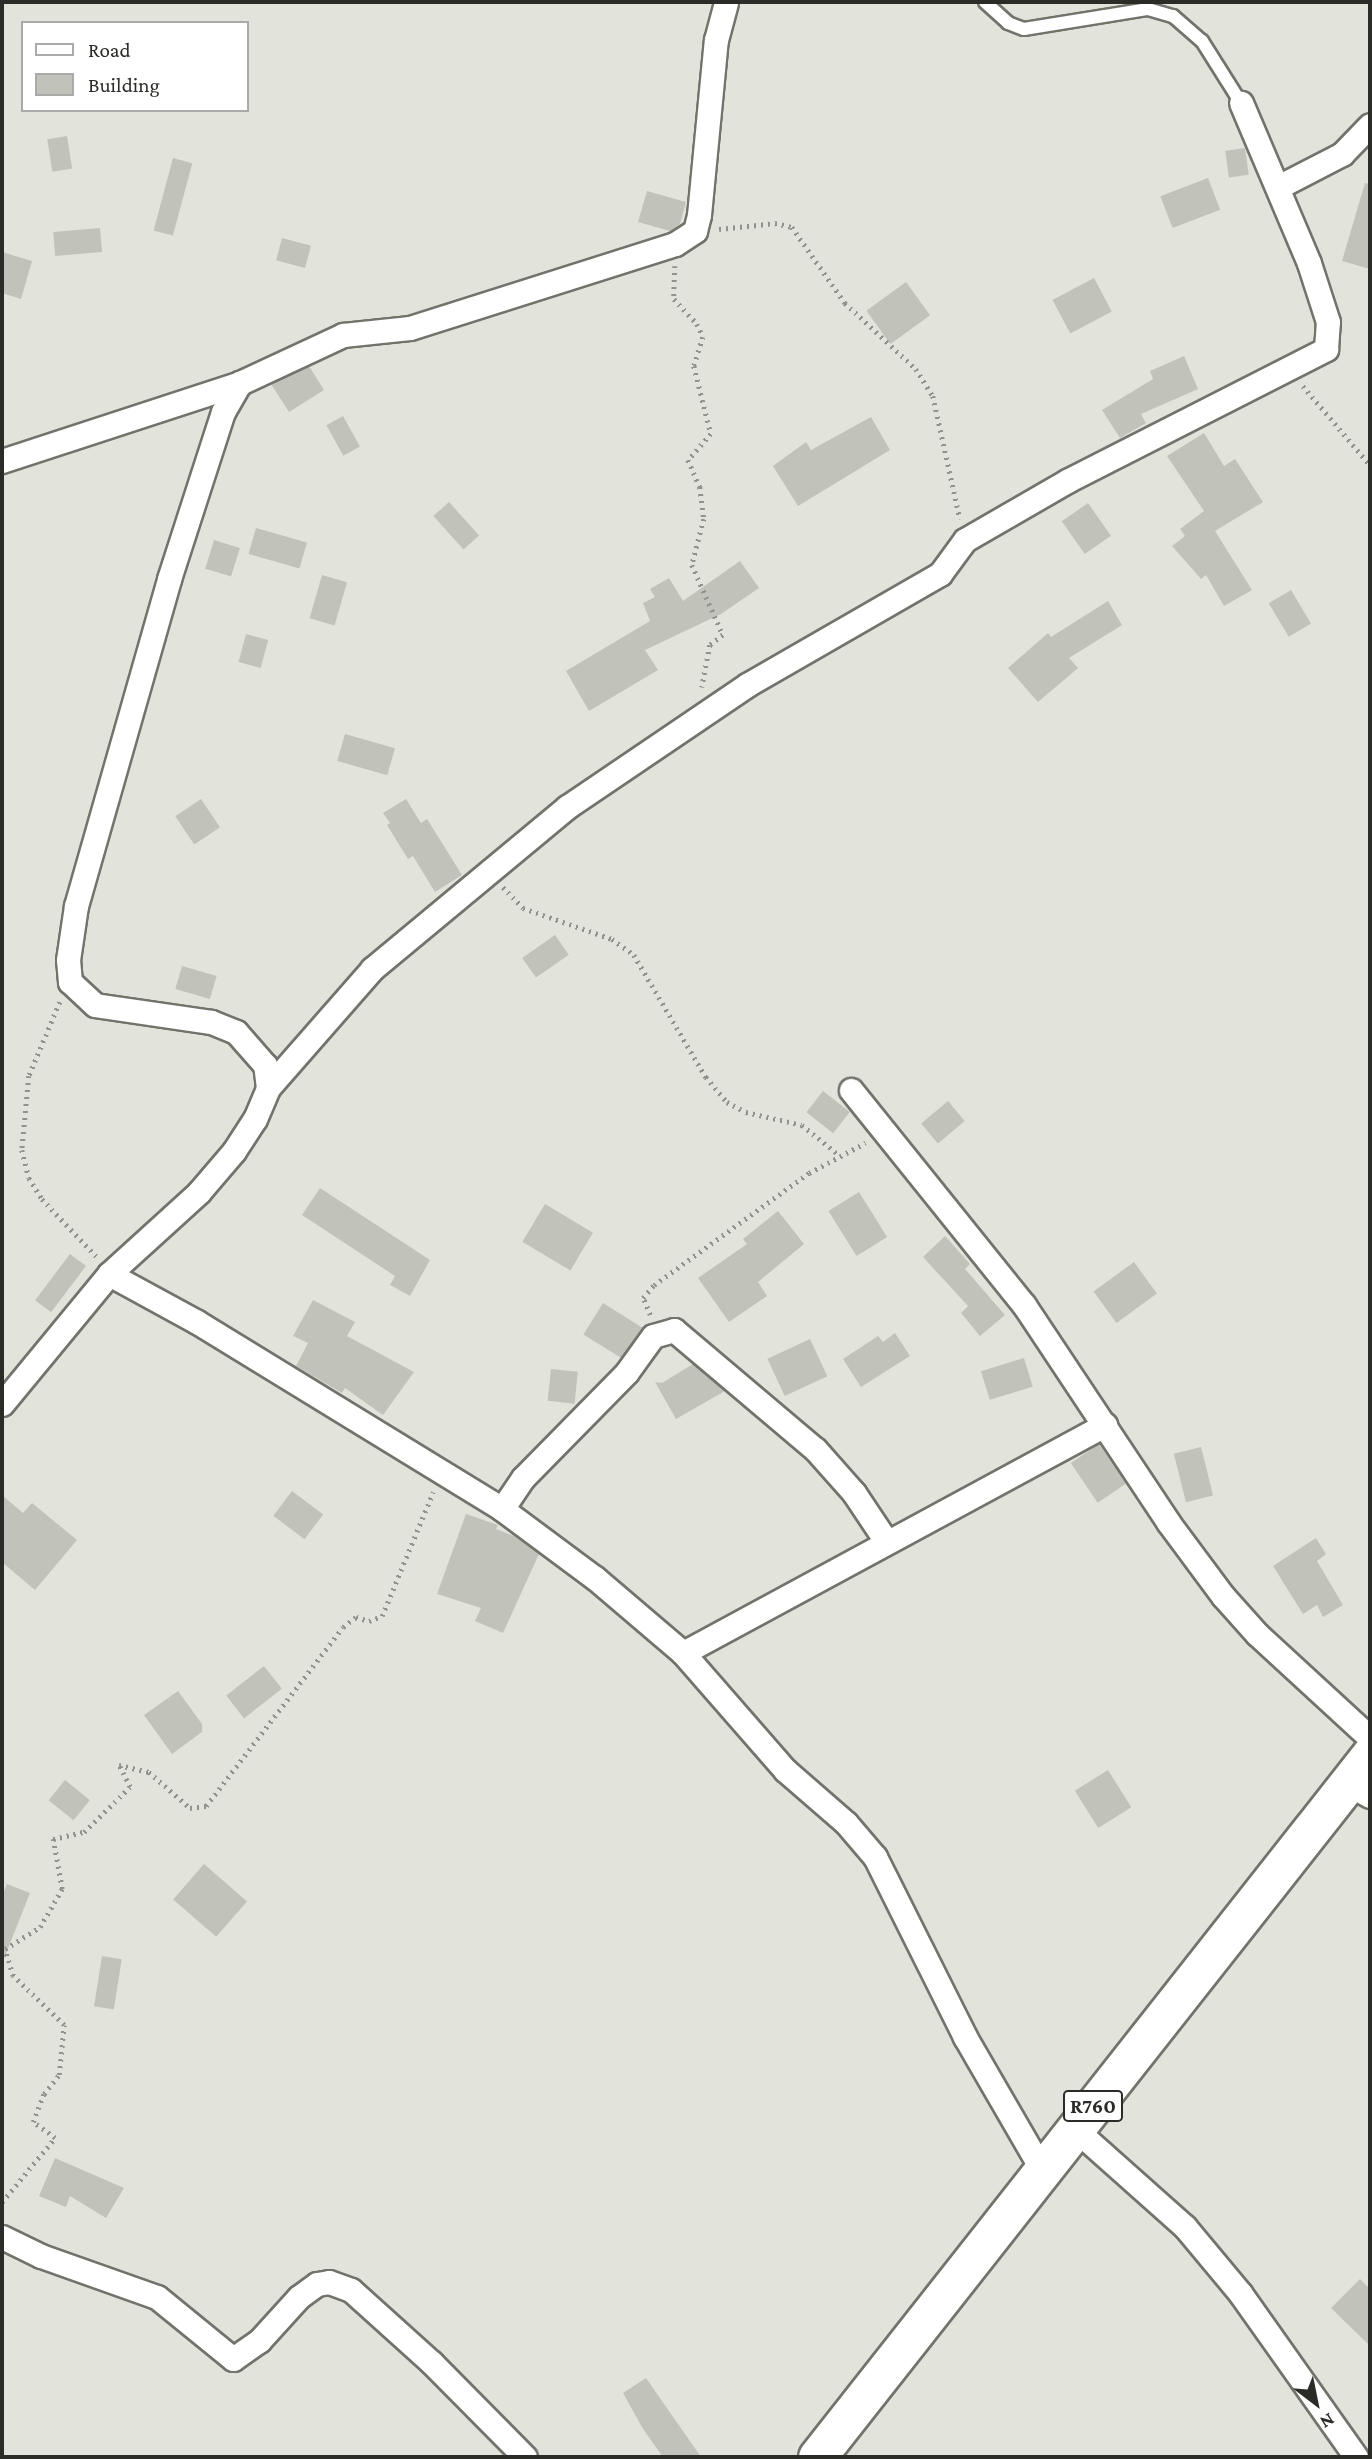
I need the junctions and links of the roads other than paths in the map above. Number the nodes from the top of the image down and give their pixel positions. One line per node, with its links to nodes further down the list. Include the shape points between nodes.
1 (726, 2): 6 (street, via 685,238 410,328 343,335)
2 (985, 2): 3 (lane, via 1008,23 1024,29 1119,11 1149,9 1173,16 1202,41)
3 (1241, 103): 5 (street)
4 (1370, 125): 5 (street, via 1342,154)
5 (1280, 186): 8 (street, via 1309,263 1330,339 1319,356 1067,481 965,540 940,574 747,685 566,807 372,969)
6 (240, 383): 7 (street); 8 (street, via 223,412 110,783 76,906 69,982 95,1005 211,1023 236,1032 265,1065)
7 (2, 461)
8 (268, 1088): 10 (street, via 256,1119 199,1192)
9 (851, 1090): 12 (street, via 1024,1305)
10 (109, 1274): 11 (street); 13 (street)
11 (2, 1404)
12 (1105, 1426): 14 (street); 16 (street, via 1223,1596 1257,1634)
13 (502, 1509): 14 (street, via 523,1478 627,1372 661,1330 674,1330 815,1449 854,1493); 15 (street, via 595,1578)
14 (886, 1541): 15 (street)
15 (683, 1653): 19 (street, via 785,1770 846,1823 875,1857 965,2037)
16 (1370, 1738)
17 (1364, 1779): 18 (main road, R760)
18 (1075, 2129): 19 (main road, R760); 23 (street, via 1185,2227 1240,2293)
19 (1042, 2170): 22 (main road, R760)
20 (2, 2236): 21 (street, via 41,2256 157,2297 233,2359 260,2341 317,2284 329,2282 351,2290)
21 (525, 2457)
22 (817, 2457)
23 (1356, 2457)

